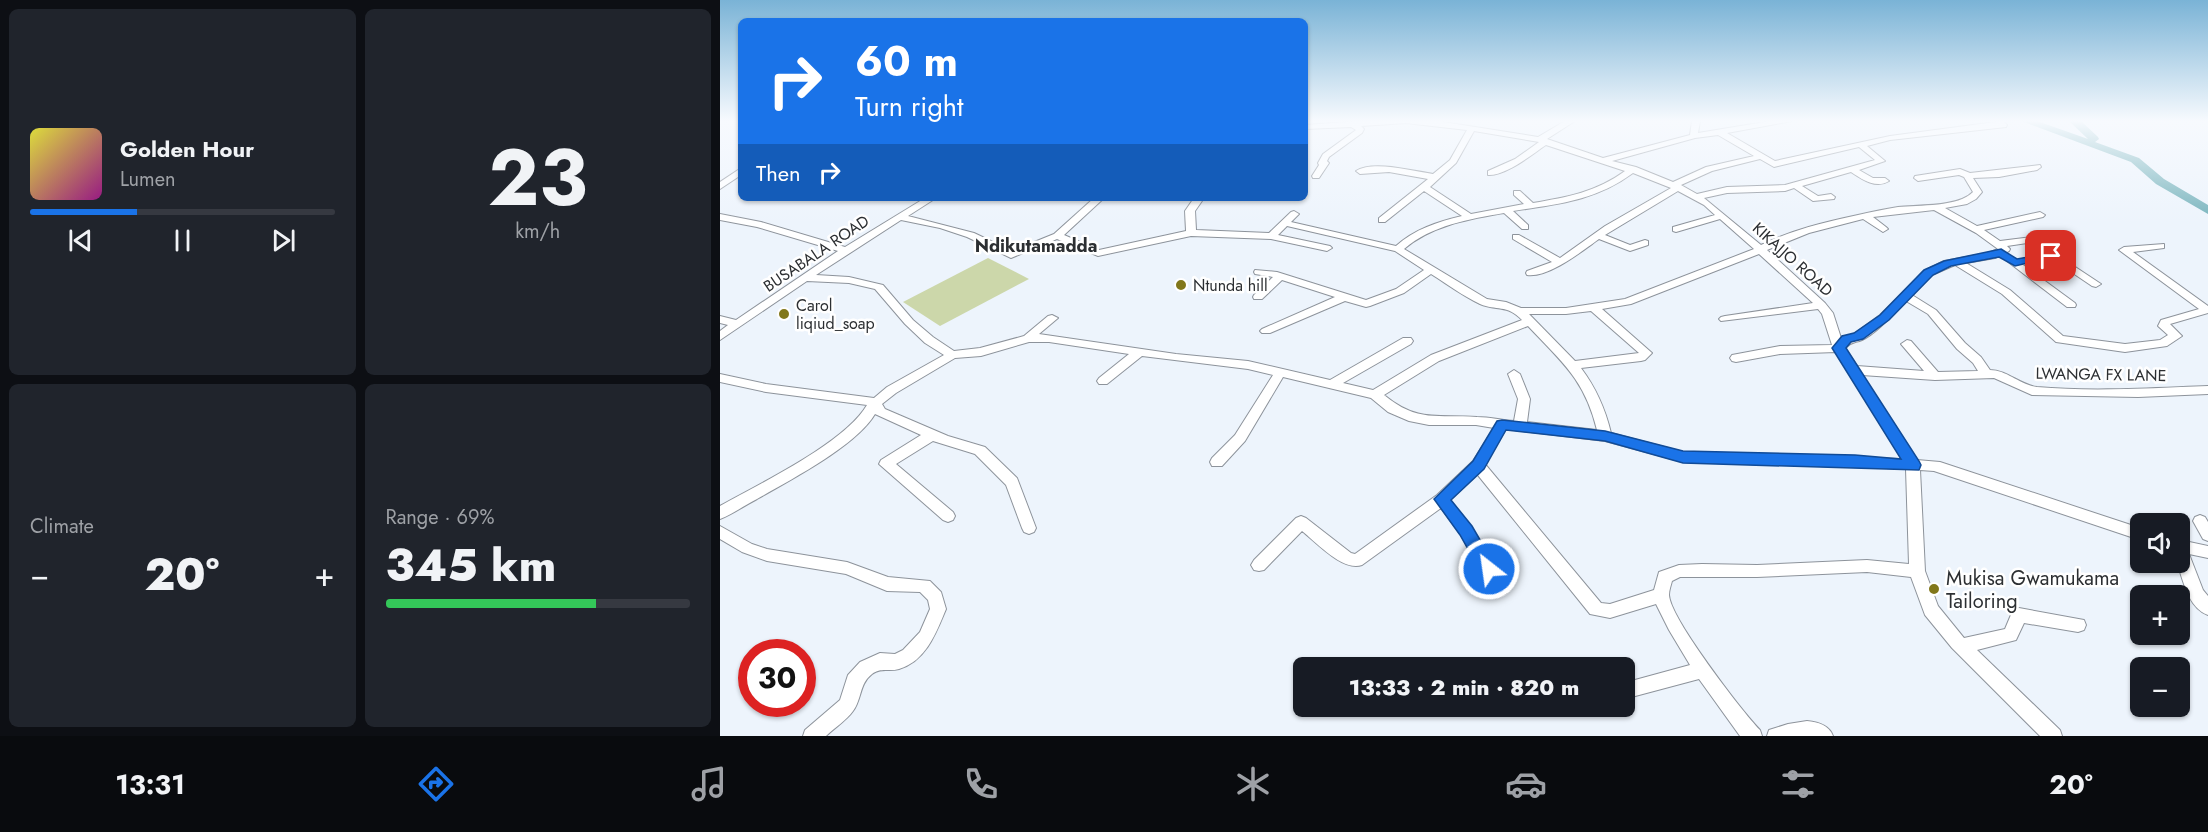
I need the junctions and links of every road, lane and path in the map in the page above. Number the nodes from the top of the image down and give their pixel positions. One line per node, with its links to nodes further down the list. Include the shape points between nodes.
1 (1327, 155): 17 (street)
2 (1456, 155): 19 (street)
3 (1525, 155): 16 (street)
4 (1591, 155): 10 (street, KIKAJJO ROAD)
5 (1623, 155): 10 (street)
6 (1755, 155): 9 (street)
7 (1820, 155): 9 (street, via 1781,164)
8 (1874, 155): 12 (street, via 1881,161)
9 (1758, 157): 24 (street, via 1709,169)
10 (1606, 160): 13 (street, KIKAJJO ROAD)
11 (2037, 167): 18 (street)
12 (1851, 168): 21 (street, via 1871,181); 22 (street)
13 (1633, 169): 24 (street, KIKAJJO ROAD); 32 (street, via 1599,190)
14 (1360, 171): 19 (street, via 1389,169)
15 (738, 173): 23 (street)
16 (1491, 173)
17 (1316, 176)
18 (1969, 176): 20 (street, via 1960,172); 33 (street, via 1978,195)
19 (1433, 177): 25 (street)
20 (1918, 178)
21 (1885, 181)
22 (1795, 185): 27 (street, via 1775,190 1727,190); 28 (street, via 1816,198)
23 (720, 186)
24 (1676, 186): 27 (street, KIKAJJO ROAD); 52 (street)
25 (1424, 187): 41 (street); 42 (street)
26 (1517, 193): 32 (street)
27 (1697, 197): 37 (street, KIKAJJO ROAD)
28 (1831, 197)
29 (926, 201): 39 (street, BUSABALA ROAD)
30 (1096, 201): 50 (street)
31 (1197, 201): 48 (street, via 1190,212)
32 (1530, 205): 34 (street)
33 (1936, 207): 40 (street); 47 (street)
34 (1506, 210): 41 (street); 44 (street)
35 (1294, 214): 43 (street)
36 (2040, 215): 47 (street)
37 (1722, 216): 45 (street); 60 (street, KIKAJJO ROAD)
38 (720, 217): 59 (street)
39 (898, 217): 50 (street, via 967,233 1011,255); 59 (street, BUSABALA ROAD)
40 (1866, 217): 46 (street); 60 (street, via 1778,240)
41 (1471, 218): 57 (street, via 1413,235)
42 (1382, 220)
43 (1286, 223): 51 (street); 57 (street)
44 (1525, 227)
45 (1676, 229)
46 (1883, 229)
47 (1976, 229): 58 (street)
48 (1191, 233): 50 (street, via 1098,253); 51 (street)
49 (2060, 235): 58 (street)
50 (1057, 236)
51 (1271, 236): 56 (street)
52 (1600, 236): 54 (street, via 1630,248); 62 (street)
53 (1516, 237): 62 (street)
54 (1645, 243)
55 (2161, 246): 61 (street, via 2124,250 2207,310 2165,322 2164,326 2176,336 2166,342 2125,348 2060,339 2006,292)
56 (1327, 248)
57 (1398, 249): 64 (street)
58 (2001, 249): 61 (street); 63 (street)
59 (846, 250): 68 (street, BUSABALA ROAD)
60 (1758, 251): 73 (street, KIKAJJO ROAD); 75 (street, via 1627,302)
61 (1956, 261): 70 (street, via 1928,273)
62 (1559, 262): 66 (street)
63 (2015, 263): 69 (street, via 2054,256); 74 (street)
64 (1432, 269): 72 (street, via 1400,291 1366,304); 76 (street, via 1484,302)
65 (1258, 272): 67 (street)
66 (1531, 273)
67 (1280, 276): 71 (street); 72 (street)
68 (806, 278): 81 (street, BUSABALA ROAD); 89 (street, via 849,280 879,287 909,322)
69 (2096, 284)
70 (1906, 296): 87 (street, via 1884,317); 95 (street, via 1932,312)
71 (1258, 297)
72 (1345, 297): 82 (street)
73 (1821, 305): 79 (street); 87 (street, KIKAJJO ROAD)
74 (2071, 305)
75 (1592, 306): 76 (street, via 1566,311); 91 (street, via 1646,353 1641,357)
76 (1520, 311): 80 (street)
77 (1052, 318): 84 (street)
78 (720, 319): 81 (street)
79 (1725, 319)
80 (1530, 321): 91 (street); 101 (street, via 1435,358)
81 (736, 324): 83 (street, BUSABALA ROAD)
82 (1266, 331)
83 (720, 336)
84 (1028, 338): 88 (street); 89 (street, via 981,352)
85 (1407, 341): 99 (street)
86 (1907, 344): 96 (street)
87 (1839, 348): 90 (street, via 1789,349); 92 (street, KIKAJJO ROAD)
88 (1140, 352): 93 (street, via 1248,365); 98 (street)
89 (952, 355): 102 (street)
90 (1736, 358)
91 (1572, 364): 106 (street, via 1598,407)
92 (1853, 370): 96 (street, LWANGA FX LANE); 109 (street, KIKAJJO ROAD)
93 (1279, 374): 99 (street); 107 (street, via 1240,438)
94 (1514, 374): 104 (street, via 1524,399)
95 (1986, 374): 96 (street, LWANGA FX LANE); 100 (street, LWANGA FX LANE, via 2005,376 2032,391)
96 (1935, 376)
97 (720, 378): 102 (street)
98 (1103, 381)
99 (1331, 385): 101 (street)
100 (2208, 390)
101 (1375, 395): 103 (street, via 1409,417)
102 (875, 402): 105 (street, via 880,412); 111 (street, via 872,413 847,436)
103 (1502, 425): 104 (street); 108 (street)
104 (1520, 427): 106 (street)
105 (932, 435): 112 (street, via 886,464); 114 (street, via 980,450 1012,482)
106 (1605, 436): 109 (street, via 1683,457)
107 (1217, 462)
108 (1478, 465): 110 (street); 124 (street, via 1596,609 1610,611)
109 (1913, 465): 115 (street, via 1935,466 1977,478); 121 (street)
110 (1442, 499): 120 (street, via 1357,561 1346,558 1301,522); 123 (street)
111 (720, 513)
112 (948, 516)
113 (2200, 521): 117 (street)
114 (1029, 528)
115 (2130, 531)
116 (720, 532): 131 (street, via 767,555 847,568 887,584 924,586 935,597 938,609 926,637 909,656 866,668 854,681 847,705)
117 (2208, 535)
118 (2190, 548): 119 (street)
119 (2208, 552)
120 (1259, 565)
121 (1917, 571): 124 (street, via 1867,566 1679,571 1665,577); 127 (street, via 1931,610)
122 (2188, 573): 125 (street, via 2196,594)
123 (1500, 588)
124 (1661, 595): 128 (street)
125 (2208, 608)
126 (2078, 625): 127 (street, via 2019,615 2010,635)
127 (1961, 646): 134 (street)
128 (1703, 669): 129 (street); 130 (street)
129 (1635, 688)
130 (1746, 734)
131 (812, 736)
132 (1776, 736): 133 (street, via 1796,730)
133 (1824, 736)
134 (2054, 736)

